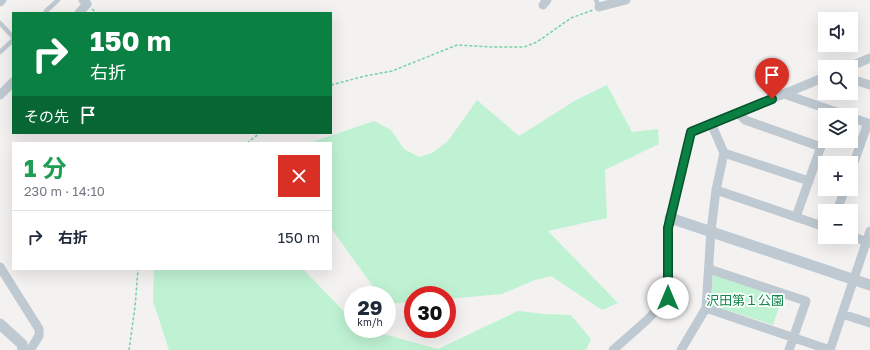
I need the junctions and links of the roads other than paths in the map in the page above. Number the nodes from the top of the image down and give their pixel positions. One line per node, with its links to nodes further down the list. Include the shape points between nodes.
1 (58, 0): 5 (lane)
2 (82, 0): 6 (street, via 87,4)
3 (626, 0): 4 (street)
4 (598, 4)
5 (46, 11)
6 (80, 12)
7 (0, 23): 8 (lane)
8 (12, 37)
9 (12, 39): 10 (lane)
10 (0, 52)
11 (870, 58): 12 (street)
12 (858, 63)
13 (818, 80): 18 (street)
14 (858, 81): 16 (street)
15 (12, 83): 17 (street)
16 (870, 85)
17 (1, 93)
18 (784, 94): 19 (street); 20 (street)
19 (820, 108)
20 (738, 113): 22 (street); 24 (street, via 745,120)
21 (858, 119): 23 (street)
22 (711, 123): 26 (street); 31 (street, via 691,132)
23 (869, 123): 27 (street)
24 (818, 146)
25 (821, 148): 28 (street)
26 (724, 153): 28 (street); 29 (street)
27 (857, 156)
28 (809, 181): 30 (street)
29 (716, 190): 30 (street); 33 (street)
30 (796, 217): 32 (street)
31 (670, 218): 33 (street); 48 (street, via 668,298)
32 (818, 225)
33 (711, 231): 38 (street); 39 (street)
34 (870, 231): 36 (street)
35 (858, 238): 36 (street)
36 (868, 242): 39 (street)
37 (0, 267): 47 (street, via 39,329 39,336)
38 (709, 269): 41 (street); 45 (street, via 806,301)
39 (854, 280): 40 (street); 42 (street)
40 (870, 285)
41 (706, 308): 45 (street); 49 (street)
42 (842, 314): 43 (street); 51 (street)
43 (870, 323)
44 (0, 324): 46 (street, via 22,344)
45 (793, 338): 50 (street); 51 (street)
46 (23, 350)
47 (30, 350)
48 (613, 350)
49 (681, 350)
50 (789, 350)
51 (830, 350)

